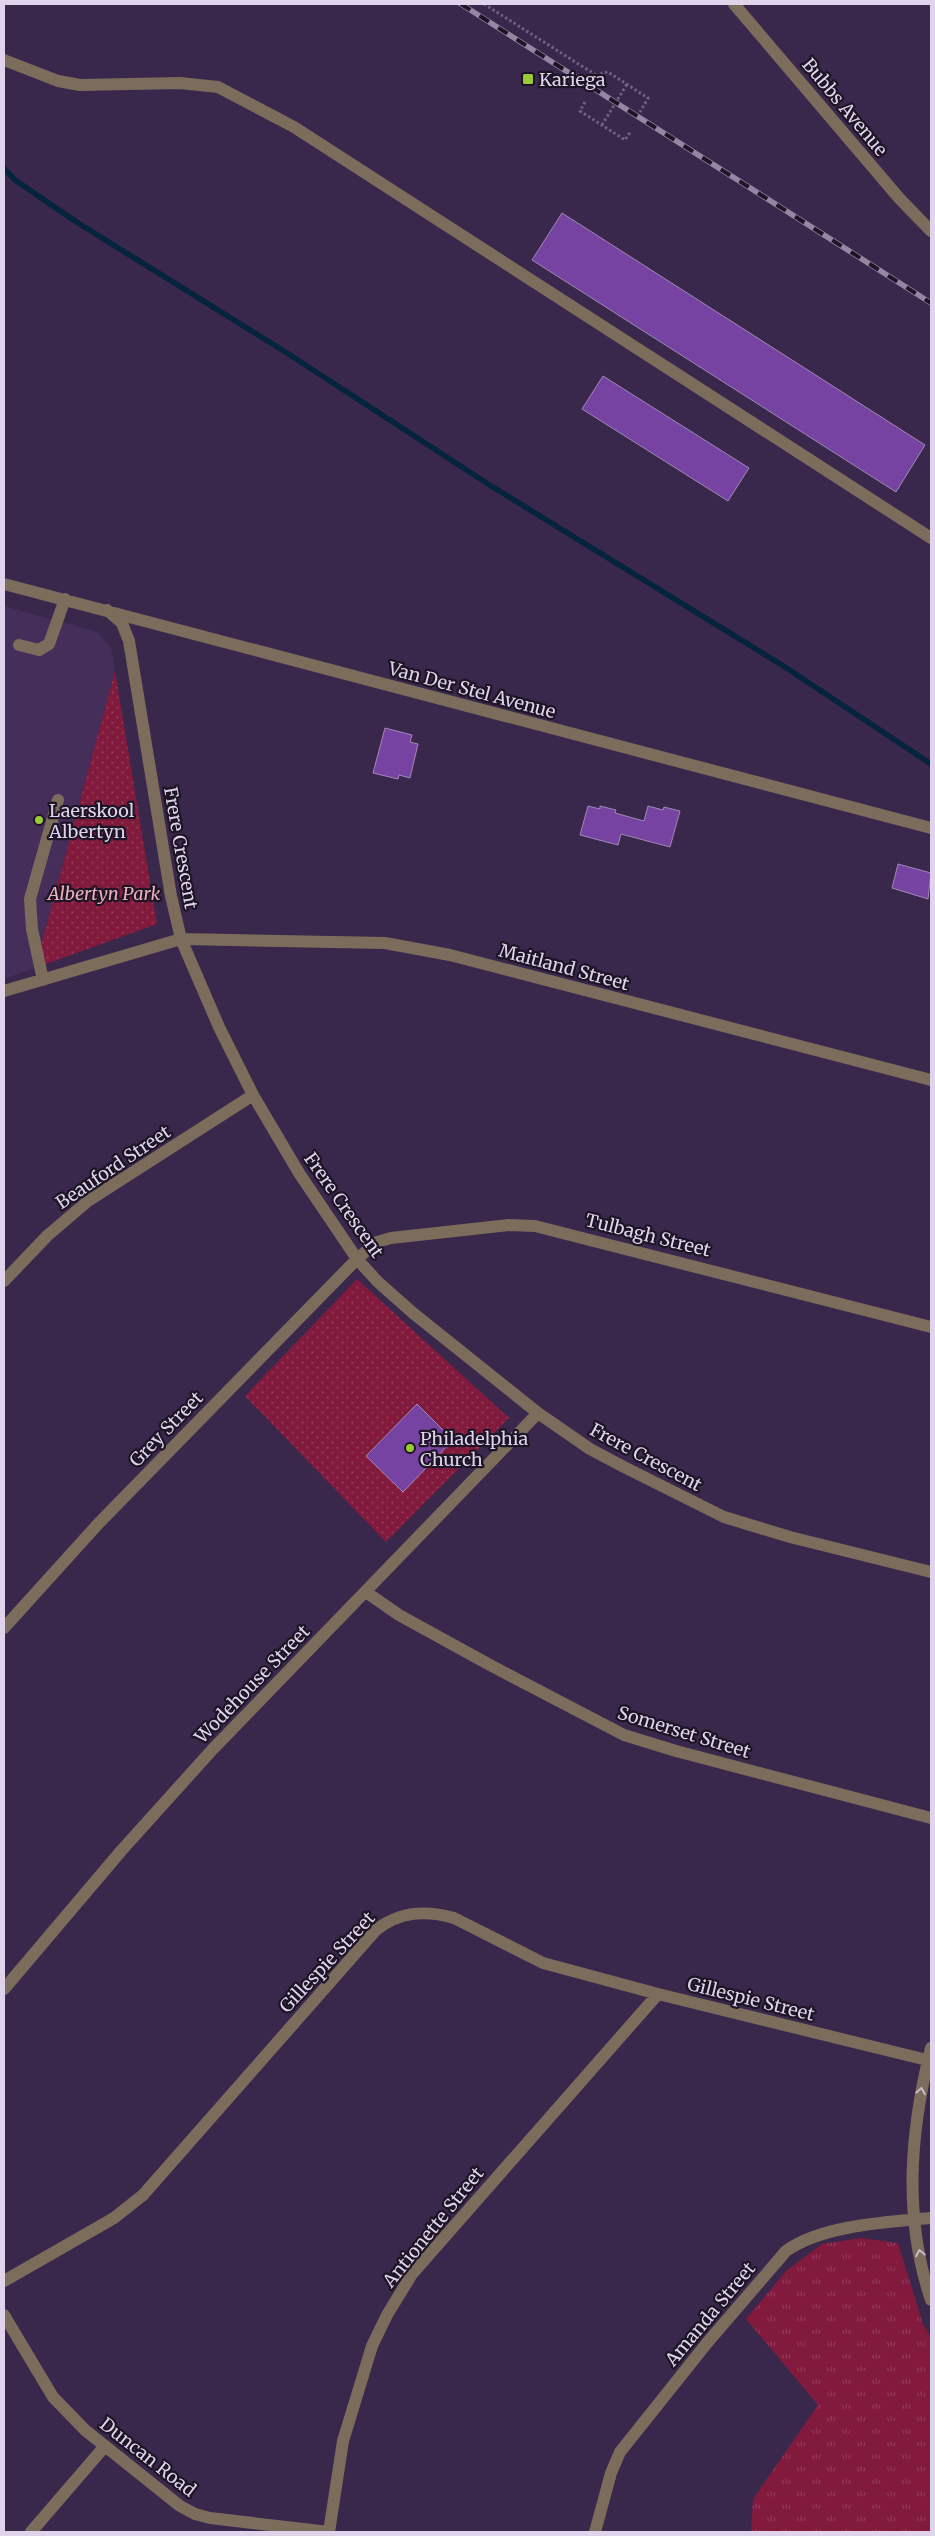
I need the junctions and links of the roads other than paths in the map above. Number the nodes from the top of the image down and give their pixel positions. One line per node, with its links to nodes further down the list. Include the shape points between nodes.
1 (734, 4): 3 (street, Bubbs Avenue)
2 (4, 60): 4 (street, via 58,81 80,85 199,83 231,92 294,127)
3 (931, 231)
4 (931, 538)
5 (4, 584): 6 (street, Van Der Stel Avenue)
6 (65, 599): 7 (street, Van Der Stel Avenue); 8 (street, via 49,644 39,650)
7 (107, 610): 10 (street, Van Der Stel Avenue); 11 (street, Frere Crescent, via 122,623 128,641)
8 (19, 645)
9 (58, 800): 12 (street, via 30,899 32,929)
10 (931, 828)
11 (181, 939): 12 (street, Maitland Street); 14 (street, Maitland Street, via 408,945); 15 (street, Frere Crescent)
12 (43, 980): 13 (street, Maitland Street)
13 (4, 991)
14 (931, 1080)
15 (253, 1096): 16 (street, Frere Crescent, via 299,1173); 17 (street, Beauford Street, via 88,1201 47,1236)
16 (357, 1259): 18 (street, Tulbagh Street, via 377,1242 391,1238 509,1225 535,1226); 19 (street, Frere Crescent, via 413,1313); 22 (street, Grey Street, via 98,1524)
17 (4, 1281)
18 (931, 1327)
19 (538, 1413): 20 (street, Frere Crescent, via 590,1449 724,1517); 21 (street, Wodehouse Street)
20 (931, 1572)
21 (366, 1592): 23 (street, Somerset Street, via 399,1615 624,1735); 24 (street, Wodehouse Street, via 205,1757)
22 (4, 1628)
23 (931, 1818)
24 (4, 1989)
25 (658, 1994): 27 (street, Gillespie Street); 30 (street, Gillespie Street, via 543,1963 441,1914 415,1913 392,1919 376,1930 143,2195 114,2218); 35 (street, Antionette Street, via 412,2274 397,2297 372,2346 343,2441)
26 (931, 2048): 27 (street)
27 (930, 2061): 29 (street, one-way to 27, via 912,2148 918,2104)
28 (931, 2218): 29 (street, Amanda Street)
29 (913, 2220): 31 (street, one-way to 29); 36 (street, Amanda Street, via 815,2236 786,2251 707,2342 620,2452)
30 (4, 2281)
31 (931, 2300)
32 (4, 2315): 33 (street, Duncan Road, via 53,2397)
33 (104, 2446): 34 (street); 35 (street, Duncan Road, via 165,2495 195,2514)
34 (31, 2532)
35 (330, 2532)
36 (595, 2532)

